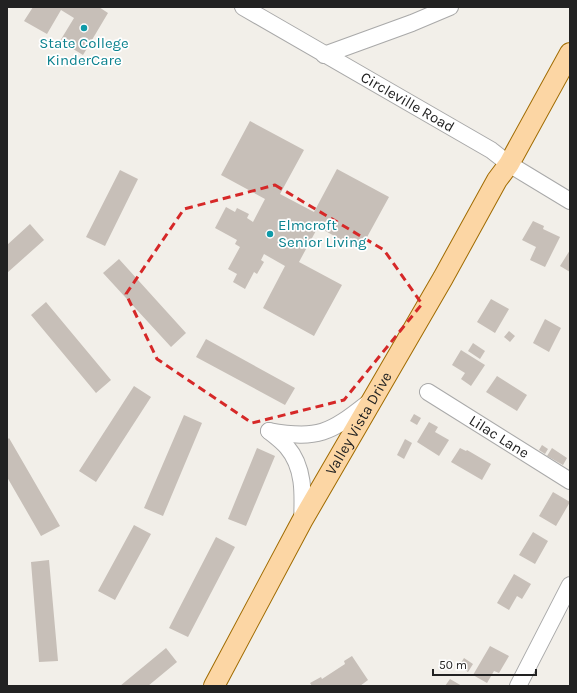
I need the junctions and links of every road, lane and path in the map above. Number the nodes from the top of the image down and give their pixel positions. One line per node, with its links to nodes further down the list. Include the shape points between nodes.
1 (243, 7): 4 (street, Circleville Road)
2 (450, 7): 4 (street)
3 (570, 53): 5 (main road, Valley Vista Drive)
4 (324, 55): 5 (street, Circleville Road, via 491,150)
5 (509, 164): 6 (street, Circleville Road); 8 (main road, Valley Vista Drive, via 497,180)
6 (570, 201)
7 (428, 392): 9 (street, Lilac Lane)
8 (372, 400): 10 (main road, Valley Vista Drive); 10 (street, via 349,418 320,433 303,435 269,431 288,448 300,472 303,488)
9 (570, 481)
10 (302, 521): 12 (main road, Valley Vista Drive)
11 (570, 585): 13 (street)
12 (214, 686)
13 (518, 686)

